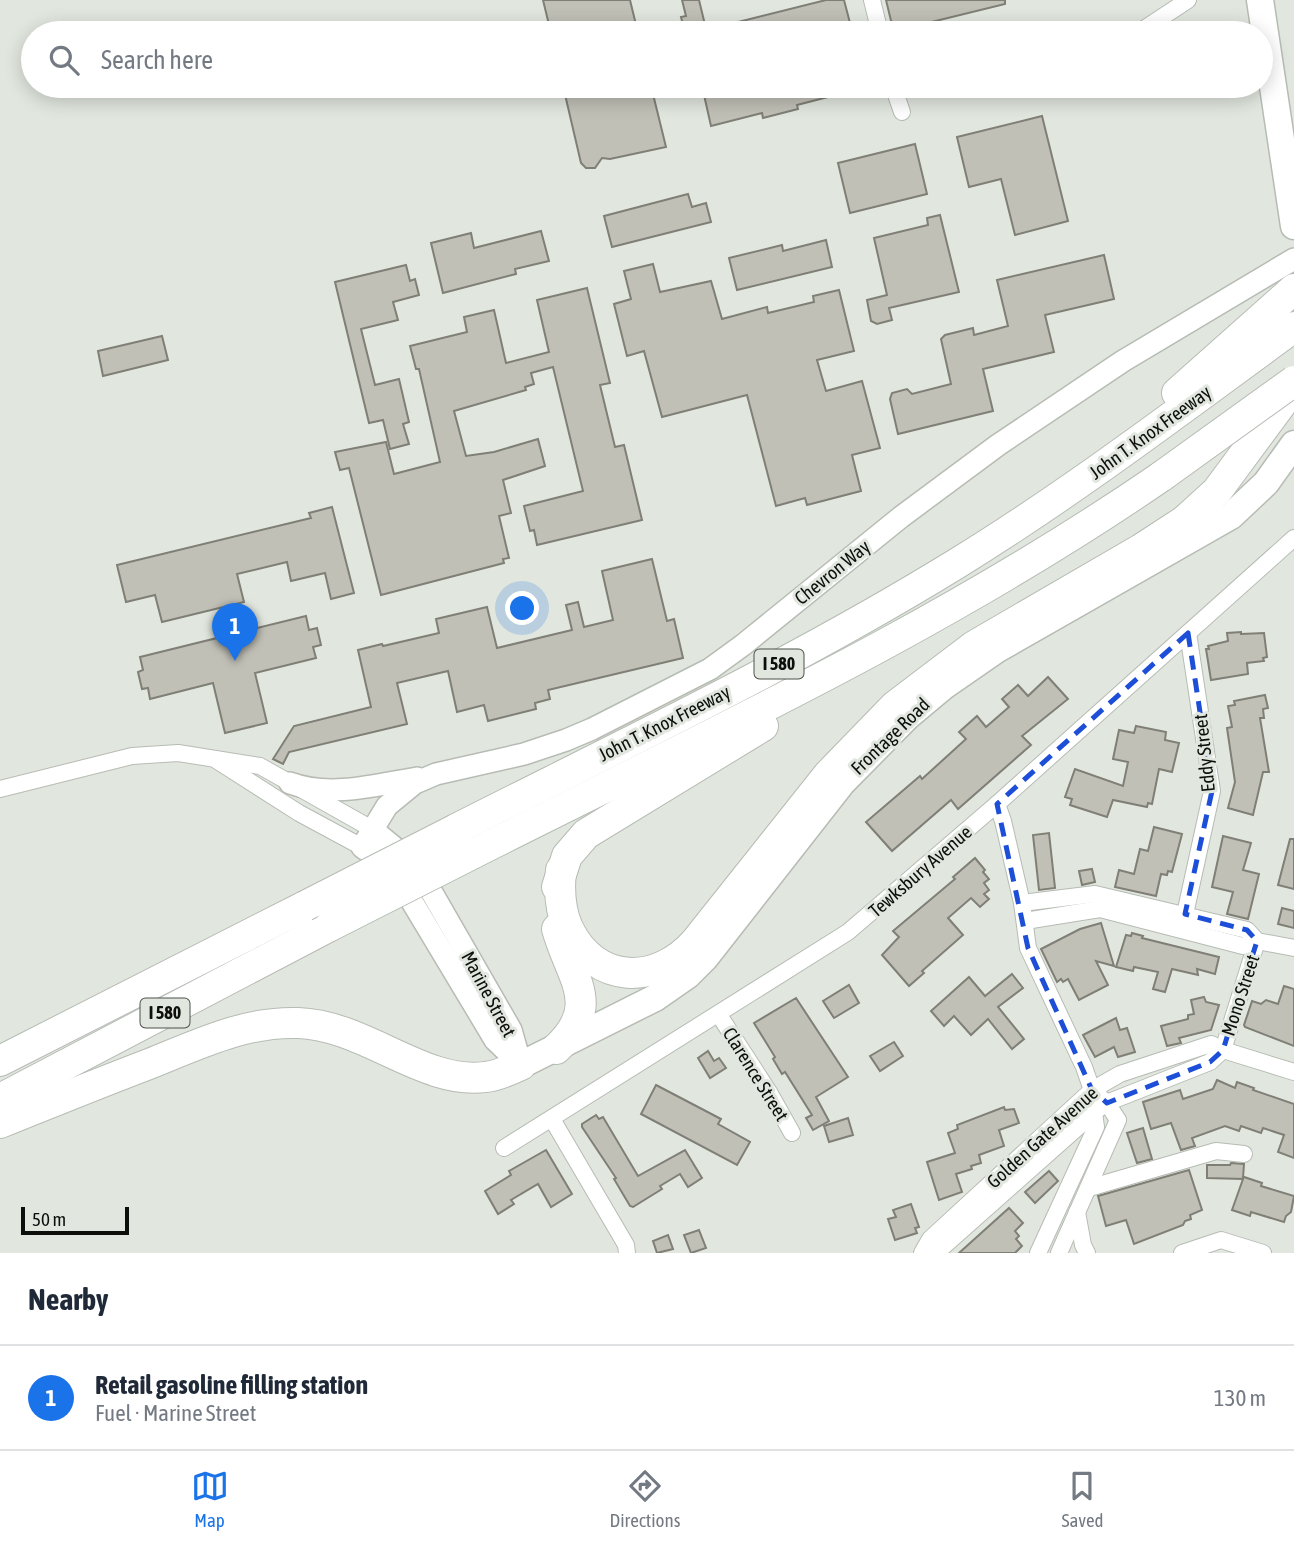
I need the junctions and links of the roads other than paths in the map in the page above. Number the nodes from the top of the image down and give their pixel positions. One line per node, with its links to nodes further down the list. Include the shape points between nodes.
1 (872, 0): 4 (street)
2 (1188, 0): 5 (street)
3 (1260, 0): 6 (main road)
4 (877, 21)
5 (1156, 21)
6 (1263, 21)
7 (1273, 86): 10 (main road)
8 (897, 98): 9 (street)
9 (902, 112)
10 (1294, 226)
11 (1294, 259): 21 (street, Chevron Way, via 1020,429 909,510 709,669 566,740)
12 (1294, 289): 16 (highway)
13 (1294, 327): 16 (highway, John T. Knox Freeway / I 580)
14 (1292, 385): 15 (main road, via 1276,438); 18 (highway, John T. Knox Freeway / I 580, bridge, via 1162,476); 26 (highway, via 1217,491 1184,521 974,646 889,712 833,769 696,941 671,964 632,973 593,959 568,927 561,900)
15 (1290, 460): 33 (main road, Frontage Road, via 1231,516 1010,642 932,696 842,783 688,975 655,998)
16 (1089, 475): 35 (highway, John T. Knox Freeway / I 580, bridge, via 983,547 845,629)
17 (1294, 538): 19 (street, Tewksbury Avenue)
18 (982, 590): 26 (highway, via 600,824 575,845); 39 (highway, John T. Knox Freeway / I 580, bridge)
19 (1188, 633): 24 (street, Tewksbury Avenue); 28 (street, Eddy Street, via 1212,791)
20 (216, 760): 22 (street, Marine Street, via 245,762); 23 (street, Marine Street, via 153,753); 25 (street, Marine Street, via 272,796)
21 (436, 774): 22 (street, via 352,789); 25 (street, Chevron Way, via 400,793)
22 (290, 783): 25 (street, Marine Street)
23 (0, 789)
24 (997, 804): 27 (street); 32 (street, Tewksbury Avenue, via 848,933)
25 (367, 838): 36 (street, Marine Street, via 395,846 424,880 511,1030)
26 (561, 870): 33 (highway, via 556,925 579,987 581,1008 577,1026)
27 (1022, 903): 28 (street, via 1096,894); 29 (street)
28 (1185, 914): 30 (street, via 1247,930)
29 (1025, 921): 30 (street, via 1100,909 1243,946); 38 (street, via 1028,948)
30 (1257, 941): 31 (street); 34 (street, Mono Street)
31 (1294, 948)
32 (719, 1015): 41 (street, Tewksbury Avenue); 43 (street, Clarence Street)
33 (556, 1049): 36 (main road, Frontage Road)
34 (1223, 1050): 37 (street, Golden Gate Avenue); 38 (street, Golden Gate Avenue, via 1211,1044); 40 (street, Golden Gate Avenue, via 1210,1062)
35 (0, 1061)
36 (521, 1065): 42 (highway, via 489,1077 455,1076 333,1027 274,1024 226,1034)
37 (1294, 1073)
38 (1091, 1085): 40 (street); 49 (street, Golden Gate Avenue, via 930,1239)
39 (0, 1099)
40 (1100, 1108): 46 (street, via 1118,1120); 50 (street, Golden Gate Avenue); 51 (street, via 1096,1127)
41 (552, 1119): 44 (street, Tewksbury Avenue); 48 (street)
42 (0, 1123)
43 (792, 1133)
44 (504, 1147)
45 (1244, 1154): 46 (street, via 1216,1151)
46 (1088, 1188): 47 (street)
47 (1077, 1212): 52 (street); 53 (street)
48 (627, 1253)
49 (922, 1253)
50 (936, 1253)
51 (1038, 1253)
52 (1059, 1253)
53 (1087, 1253)
54 (1182, 1253): 55 (street, via 1221,1241)
55 (1263, 1253)

